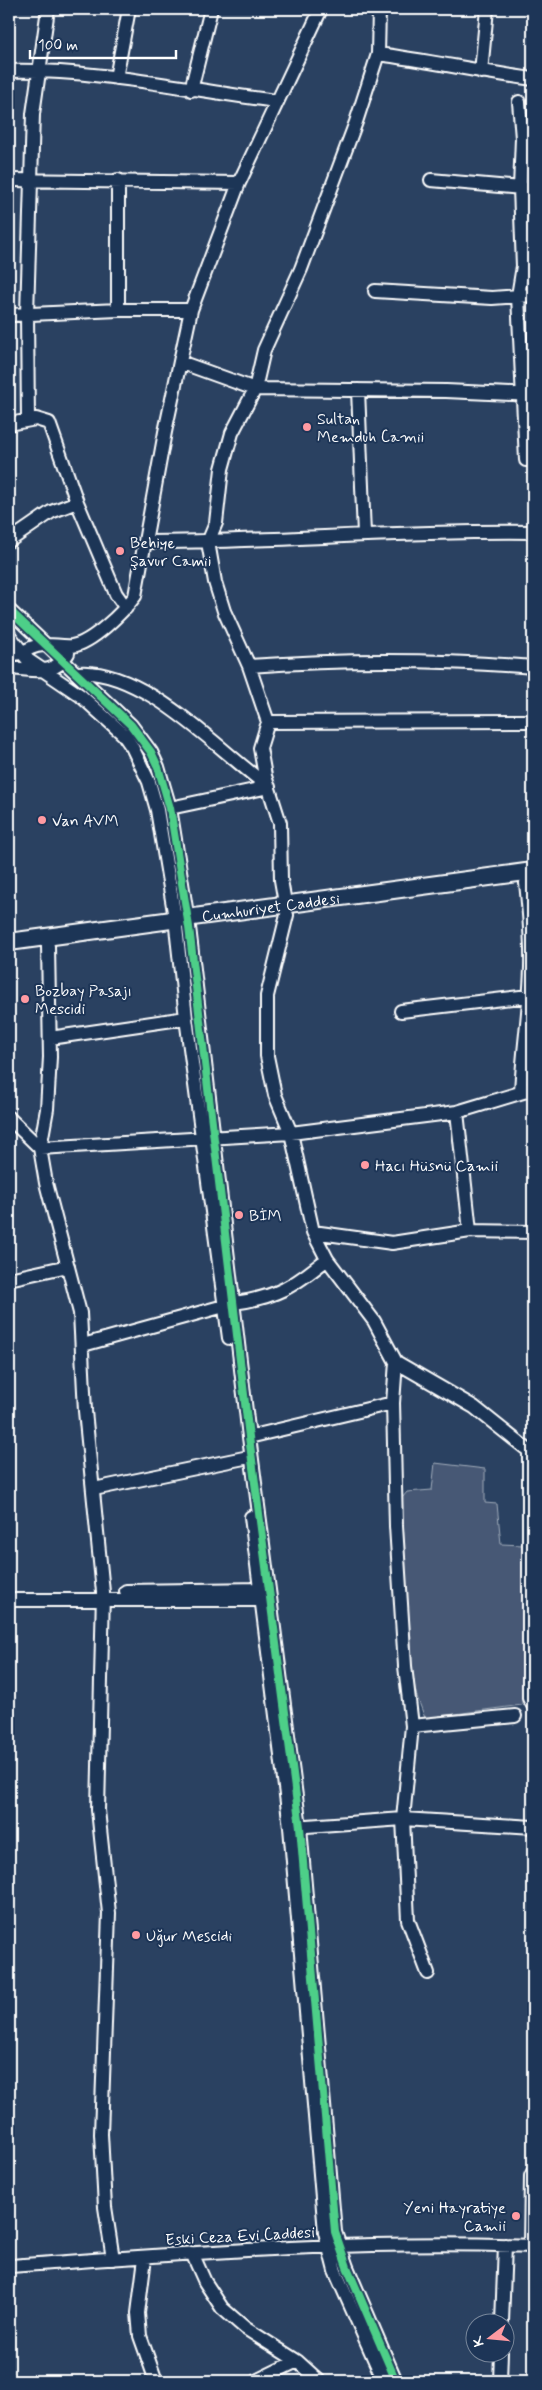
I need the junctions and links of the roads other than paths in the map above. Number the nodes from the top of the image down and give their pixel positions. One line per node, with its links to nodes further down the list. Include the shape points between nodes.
1 (48, 9): 9 (street)
2 (129, 9): 11 (street)
3 (211, 9): 13 (street)
4 (321, 9): 14 (street)
5 (379, 9): 7 (street)
6 (487, 9): 10 (street)
7 (378, 54): 10 (street); 31 (street, via 301,269 264,350)
8 (9, 70): 9 (street)
9 (38, 70): 11 (street); 17 (street)
10 (481, 72): 12 (street)
11 (116, 78): 13 (street)
12 (533, 79)
13 (191, 90): 14 (street)
14 (276, 101): 20 (street)
15 (519, 102): 21 (street, via 522,138)
16 (9, 180): 17 (street)
17 (31, 180): 18 (street); 28 (street)
18 (118, 180): 20 (street); 26 (street)
19 (431, 180): 21 (street)
20 (239, 183): 27 (street)
21 (520, 188): 22 (street); 25 (street, via 523,266)
22 (533, 189)
23 (375, 291): 25 (street, via 492,298)
24 (533, 295): 25 (street)
25 (518, 296): 33 (street)
26 (118, 310): 27 (street); 28 (street)
27 (191, 310): 30 (street)
28 (27, 314): 29 (street); 34 (street)
29 (9, 316)
30 (180, 362): 31 (street); 41 (street)
31 (254, 389): 32 (street); 42 (street, via 232,432 222,469 216,523)
32 (358, 390): 33 (street); 39 (street)
33 (527, 395): 36 (street)
34 (28, 420): 35 (street); 37 (street, via 49,423)
35 (9, 424)
36 (526, 460)
37 (77, 502): 40 (street, via 51,512); 43 (street, via 116,594)
38 (533, 532): 39 (street)
39 (364, 534): 42 (street)
40 (9, 541)
41 (146, 542): 42 (street); 43 (street, via 135,596)
42 (208, 542): 51 (street, via 224,611)
43 (126, 608): 47 (street, via 90,638)
44 (9, 610): 46 (street)
45 (9, 635): 48 (street)
46 (46, 644): 47 (street); 48 (street); 50 (street)
47 (74, 645): 50 (street)
48 (24, 654): 49 (street); 54 (street)
49 (9, 655)
50 (64, 660): 54 (street, via 56,668); 55 (street)
51 (249, 666): 52 (street, via 317,660 403,660); 57 (street)
52 (533, 667)
53 (9, 668): 54 (street)
54 (42, 670): 62 (street, via 65,683 111,722 132,747 158,810)
55 (76, 673): 58 (street, via 113,676 169,706); 59 (street, via 142,738 158,767)
56 (533, 721): 57 (street)
57 (268, 722): 58 (street, via 260,748)
58 (269, 787): 59 (street); 61 (street, via 280,823 281,880)
59 (170, 808): 62 (street)
60 (531, 879): 61 (main road, Cumhuriyet Caddesi); 66 (street)
61 (286, 909): 62 (main road, Cumhuriyet Caddesi); 73 (street, via 267,996 267,1056 275,1095)
62 (182, 922): 63 (main road, Cumhuriyet Caddesi); 64 (main road, Cumhuriyet Caddesi); 68 (street); 74 (street)
63 (9, 942)
64 (48, 946): 65 (main road, Cumhuriyet Caddesi); 69 (street)
65 (9, 952)
66 (529, 996): 67 (street); 70 (street, via 522,1053)
67 (401, 1012)
68 (186, 1018): 69 (street); 74 (street)
69 (50, 1038): 75 (street, via 48,1109)
70 (527, 1091): 71 (street)
71 (457, 1112): 73 (street); 76 (street)
72 (9, 1118): 75 (street)
73 (291, 1133): 74 (street); 77 (street)
74 (208, 1138): 75 (street); 82 (street)
75 (40, 1148): 80 (street)
76 (470, 1231): 77 (street, via 392,1243); 78 (street)
77 (313, 1232): 79 (street)
78 (533, 1232)
79 (327, 1259): 82 (street, via 297,1283 268,1297); 84 (street, via 374,1321)
80 (68, 1266): 81 (street); 83 (street, via 80,1313)
81 (9, 1279)
82 (229, 1304): 83 (street); 86 (street); 88 (street)
83 (83, 1345): 89 (street, via 85,1411)
84 (396, 1362): 85 (street); 87 (street, via 474,1407)
85 (393, 1403): 86 (street); 96 (street, via 396,1526)
86 (249, 1437): 91 (street)
87 (531, 1452): 94 (street, via 529,1698)
88 (244, 1458): 89 (street); 91 (street)
89 (94, 1489): 92 (street)
90 (9, 1593): 92 (street)
91 (264, 1594): 92 (street); 98 (street)
92 (103, 1596): 93 (street); 107 (street, via 98,1810 109,1914 101,2134 105,2207)
93 (9, 1600)
94 (533, 1704)
95 (515, 1716): 96 (street)
96 (412, 1726): 97 (street)
97 (403, 1819): 98 (street); 99 (street); 100 (street, via 408,1920)
98 (295, 1827): 103 (street)
99 (533, 1828)
100 (428, 1973)
101 (533, 2172): 104 (street)
102 (504, 2244): 103 (street, Eski Ceza Evi Caddesi); 104 (street, Eski Ceza Evi Caddesi); 109 (street)
103 (333, 2246): 105 (street, Eski Ceza Evi Caddesi); 115 (street, via 335,2271); 116 (street)
104 (532, 2246)
105 (192, 2253): 106 (street, Eski Ceza Evi Caddesi); 110 (street, via 204,2282 222,2308 245,2328)
106 (145, 2258): 107 (street, Eski Ceza Evi Caddesi); 112 (street, via 138,2313 140,2336)
107 (113, 2259): 108 (street, Eski Ceza Evi Caddesi)
108 (9, 2266)
109 (502, 2312)
110 (298, 2361): 113 (street); 114 (street)
111 (501, 2362): 117 (street)
112 (156, 2381)
113 (256, 2381)
114 (319, 2381)
115 (384, 2381)
116 (396, 2381)
117 (500, 2381)

